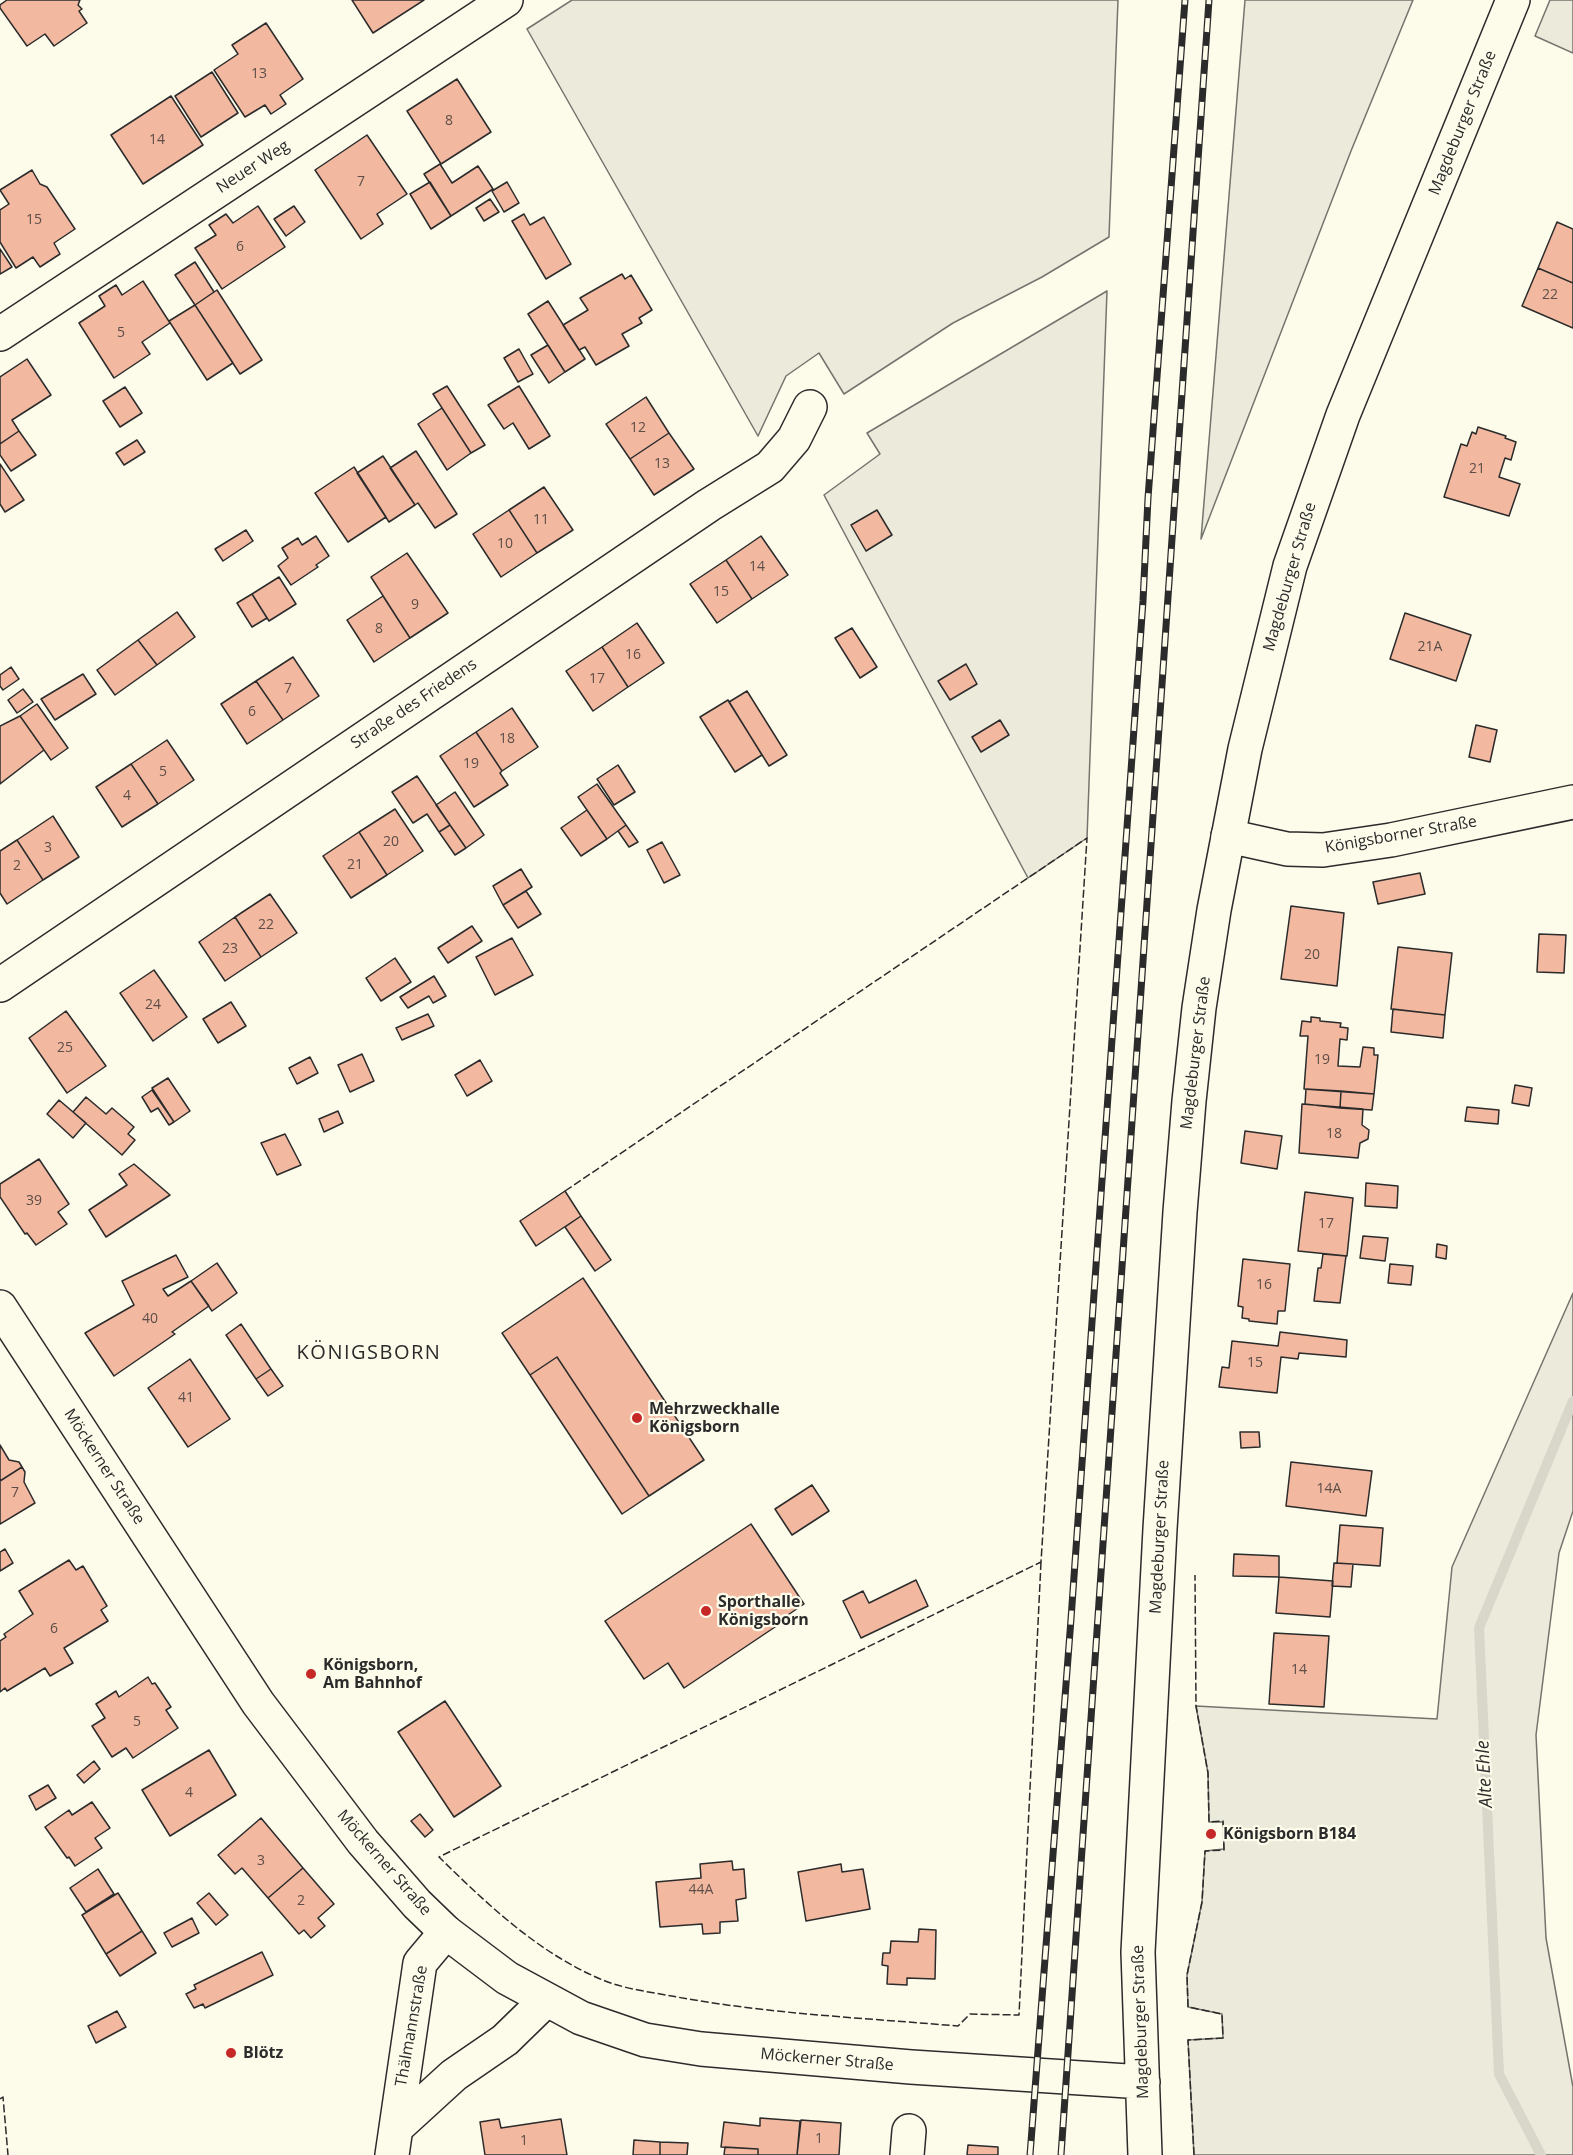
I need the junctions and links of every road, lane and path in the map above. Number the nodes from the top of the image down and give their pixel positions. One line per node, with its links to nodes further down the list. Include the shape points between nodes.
1 (506, 0): 3 (main road, Neuer Weg)
2 (1513, 0): 6 (main road, Magdeburger Straße, via 1343,415 1290,566)
3 (0, 334)
4 (810, 407): 7 (main road, Straße des Friedens, via 794,439 770,467)
5 (1573, 802): 6 (main road, Königsborner Straße, via 1391,840 1323,850 1287,849)
6 (1228, 836): 11 (main road, Magdeburger Straße, via 1199,1008 1180,1212 1138,1940)
7 (0, 985)
8 (0, 1307): 9 (main road, Möckerner Straße, via 258,1703 369,1850)
9 (446, 1932): 10 (main road, Möckerner Straße, via 507,1978); 12 (main road, Thälmannstraße, via 420,1963)
10 (546, 2000): 11 (main road, Möckerner Straße, via 581,2018 645,2040 701,2049); 12 (main road, Thälmannstraße, via 505,2040 454,2075)
11 (1143, 2082): 13 (main road, Magdeburger Straße)
12 (394, 2142)
13 (1145, 2155)

